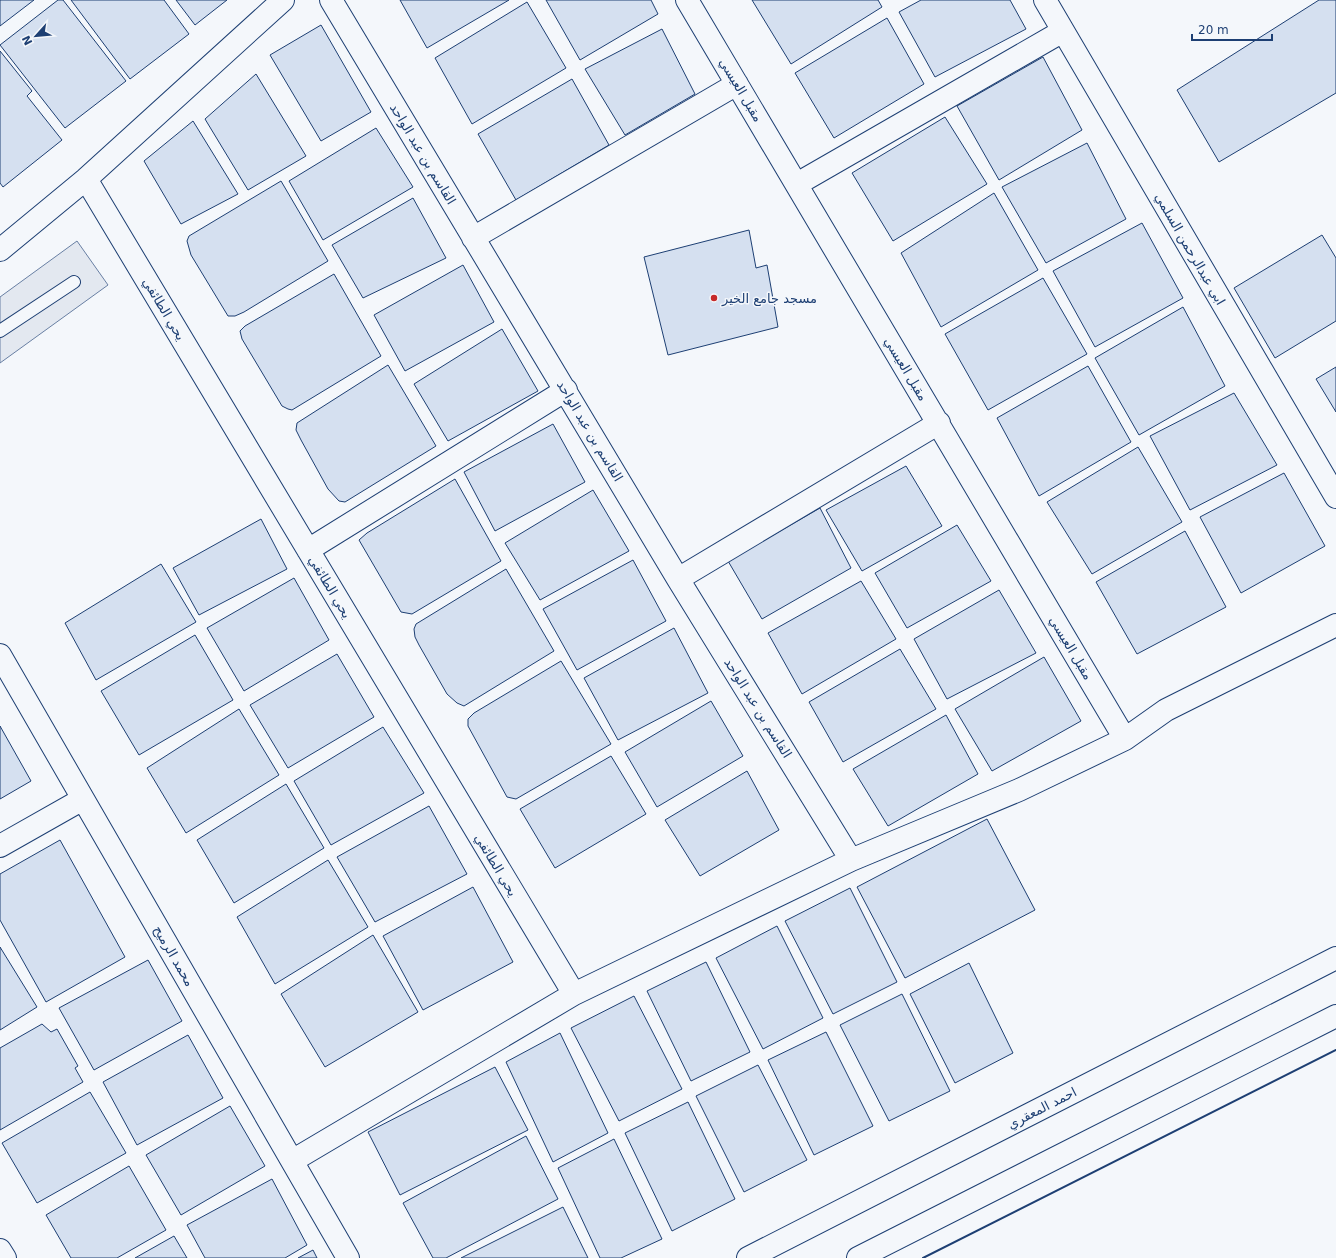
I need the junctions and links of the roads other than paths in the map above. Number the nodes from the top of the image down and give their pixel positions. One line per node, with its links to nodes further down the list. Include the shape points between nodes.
1 (283, 0): 7 (street)
2 (331, 0): 9 (street, القاسم بن عبد الواحد)
3 (688, 0): 6 (street, مقبل العيسي)
4 (1045, 0): 5 (street, ابي عبدالرحمن السلمي)
5 (1063, 32): 8 (street); 15 (street, ابي عبدالرحمن السلمي)
6 (737, 84): 8 (street, مقبل العيسي); 9 (street)
7 (86, 179): 10 (street); 16 (street, يحي الطائفي)
8 (797, 184): 14 (street, مقبل العيسي)
9 (473, 238): 13 (street, القاسم بن عبد الواحد)
10 (0, 250)
11 (74, 282): 12 (lane)
12 (0, 331)
13 (566, 390): 16 (street); 17 (street, القاسم بن عبد الواحد)
14 (939, 423): 17 (street); 20 (street, مقبل العيسي)
15 (1336, 497)
16 (308, 550): 25 (street, يحي الطائفي)
17 (678, 579): 23 (street, القاسم بن عبد الواحد)
18 (1336, 624): 20 (street, via 1166,710)
19 (0, 655): 21 (street, محمد الرميح)
20 (1125, 739): 23 (street, via 1019,790)
21 (83, 799): 22 (street); 27 (street, محمد الرميح)
22 (0, 846)
23 (851, 860): 25 (street)
24 (1336, 958): 31 (street, احمد المعقري)
25 (574, 994): 27 (street)
26 (1336, 1016): 32 (street)
27 (292, 1161): 30 (street, محمد الرميح)
28 (0, 1250): 29 (street)
29 (5, 1258)
30 (348, 1258)
31 (748, 1258)
32 (858, 1258)

